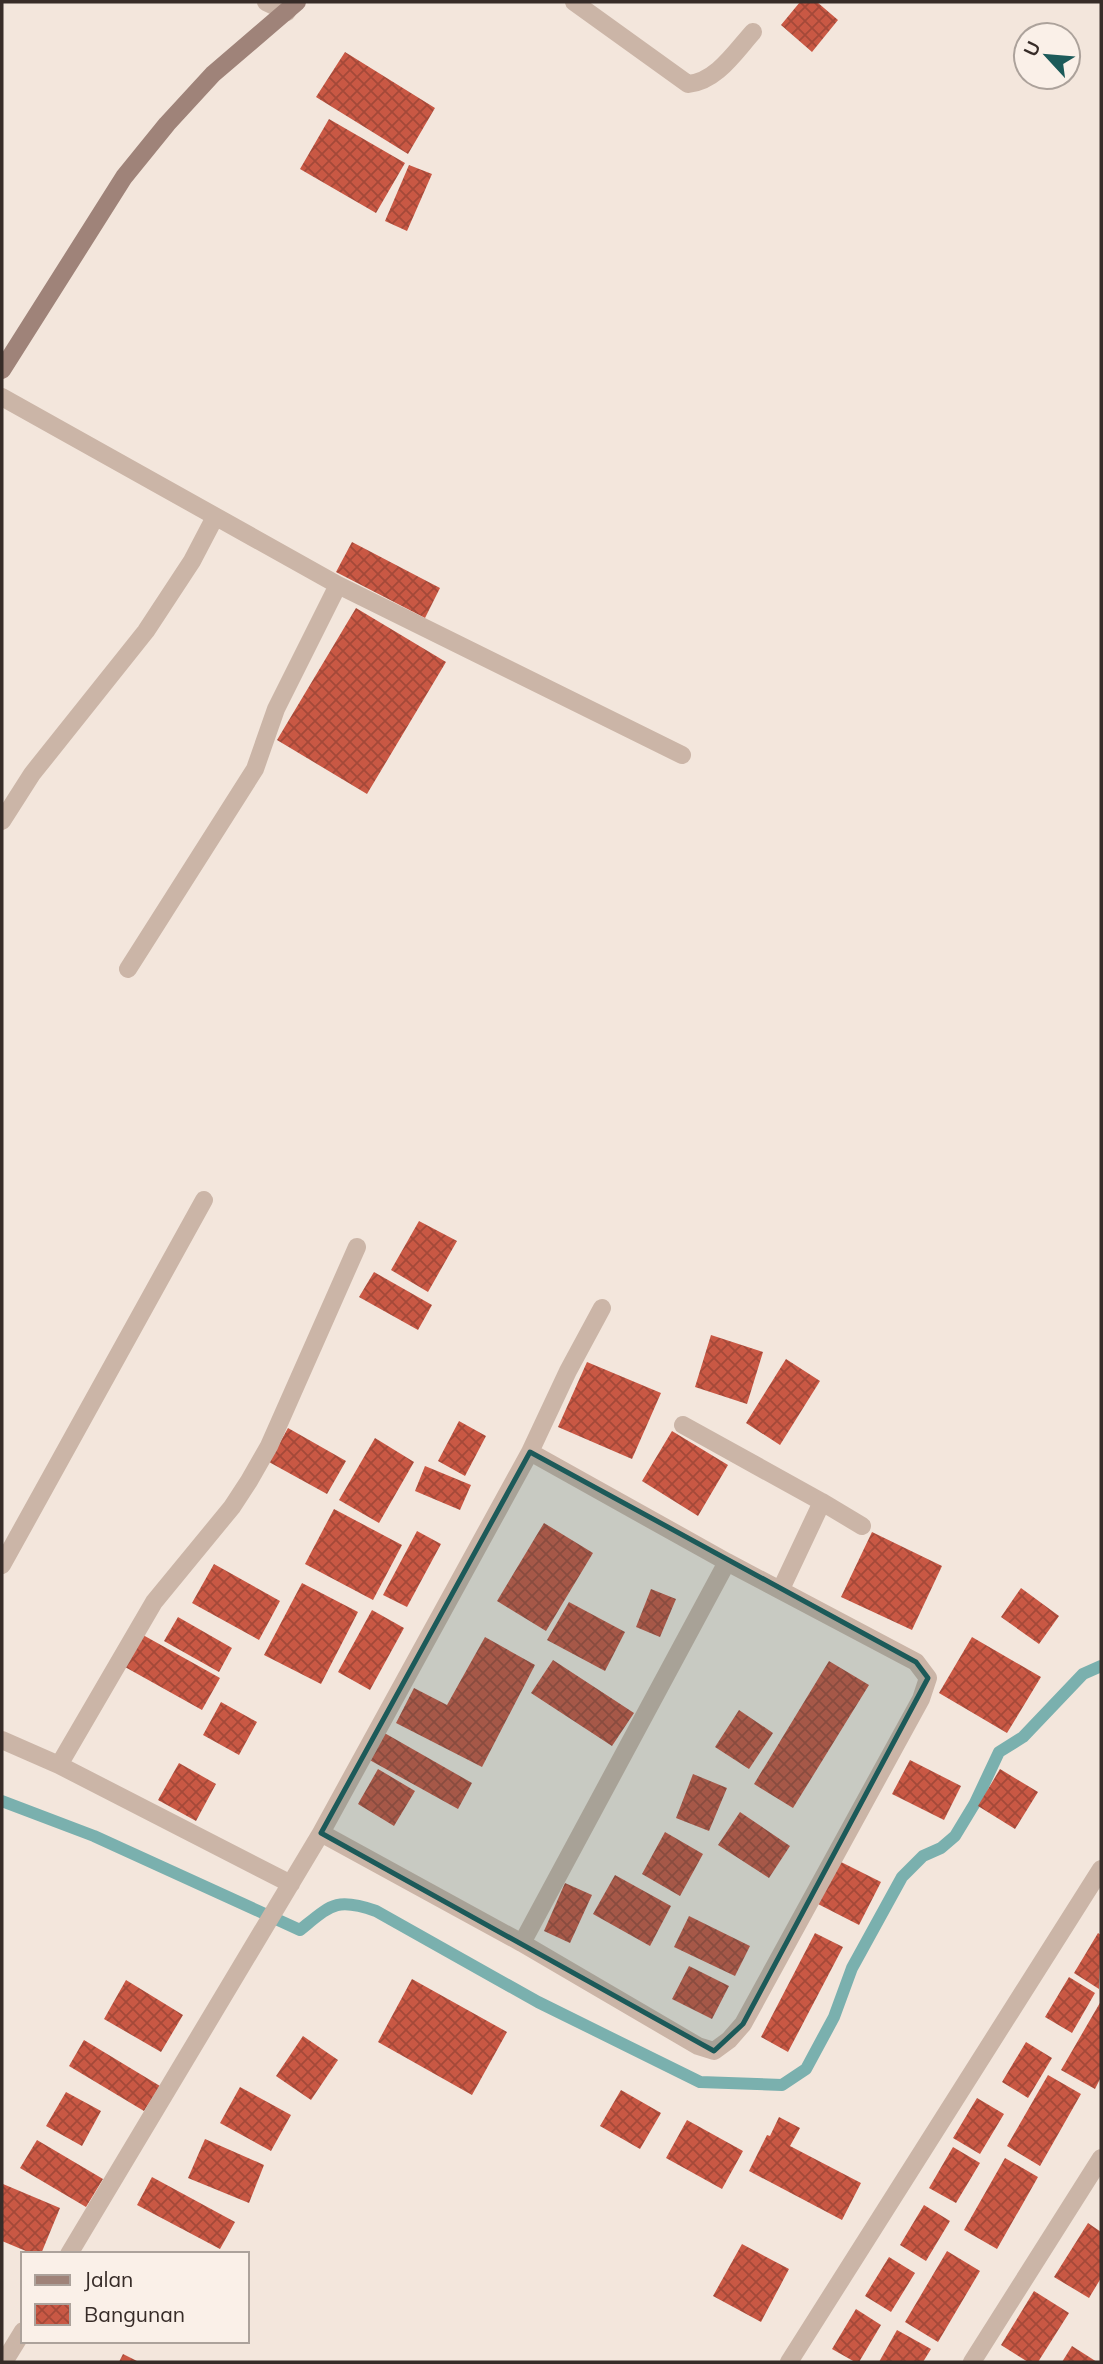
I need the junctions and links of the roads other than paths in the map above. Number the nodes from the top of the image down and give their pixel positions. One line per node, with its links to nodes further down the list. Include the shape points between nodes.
1 (266, 2): 3 (street)
2 (574, 2): 4 (street, via 688,84 702,83 714,74)
3 (292, 7): 5 (main road, via 213,74 124,177)
4 (753, 32)
5 (2, 370)
6 (2, 397): 7 (street)
7 (215, 517): 8 (street); 10 (street, via 146,631 32,774)
8 (338, 585): 9 (street); 11 (street, via 276,709 256,769)
9 (682, 755)
10 (2, 821)
11 (128, 970)
12 (204, 1200): 20 (street)
13 (357, 1247): 23 (street, via 249,1481 153,1602)
14 (603, 1308): 16 (street)
15 (683, 1425): 17 (street)
16 (530, 1452): 19 (street); 24 (street)
17 (822, 1502): 18 (street); 21 (street)
18 (862, 1525)
19 (727, 1562): 21 (street); 27 (street)
20 (2, 1565)
21 (781, 1589): 27 (street, via 916,1662 928,1678 921,1699 743,2024 714,2051 698,2046)
22 (2, 1740): 23 (street)
23 (59, 1765): 26 (street)
24 (321, 1833): 26 (street); 27 (street)
25 (1101, 1868): 32 (street)
26 (292, 1884): 29 (street)
27 (522, 1943)
28 (1101, 2158): 33 (street)
29 (70, 2252)
30 (21, 2335): 31 (street)
31 (4, 2362)
32 (789, 2362)
33 (972, 2362)

